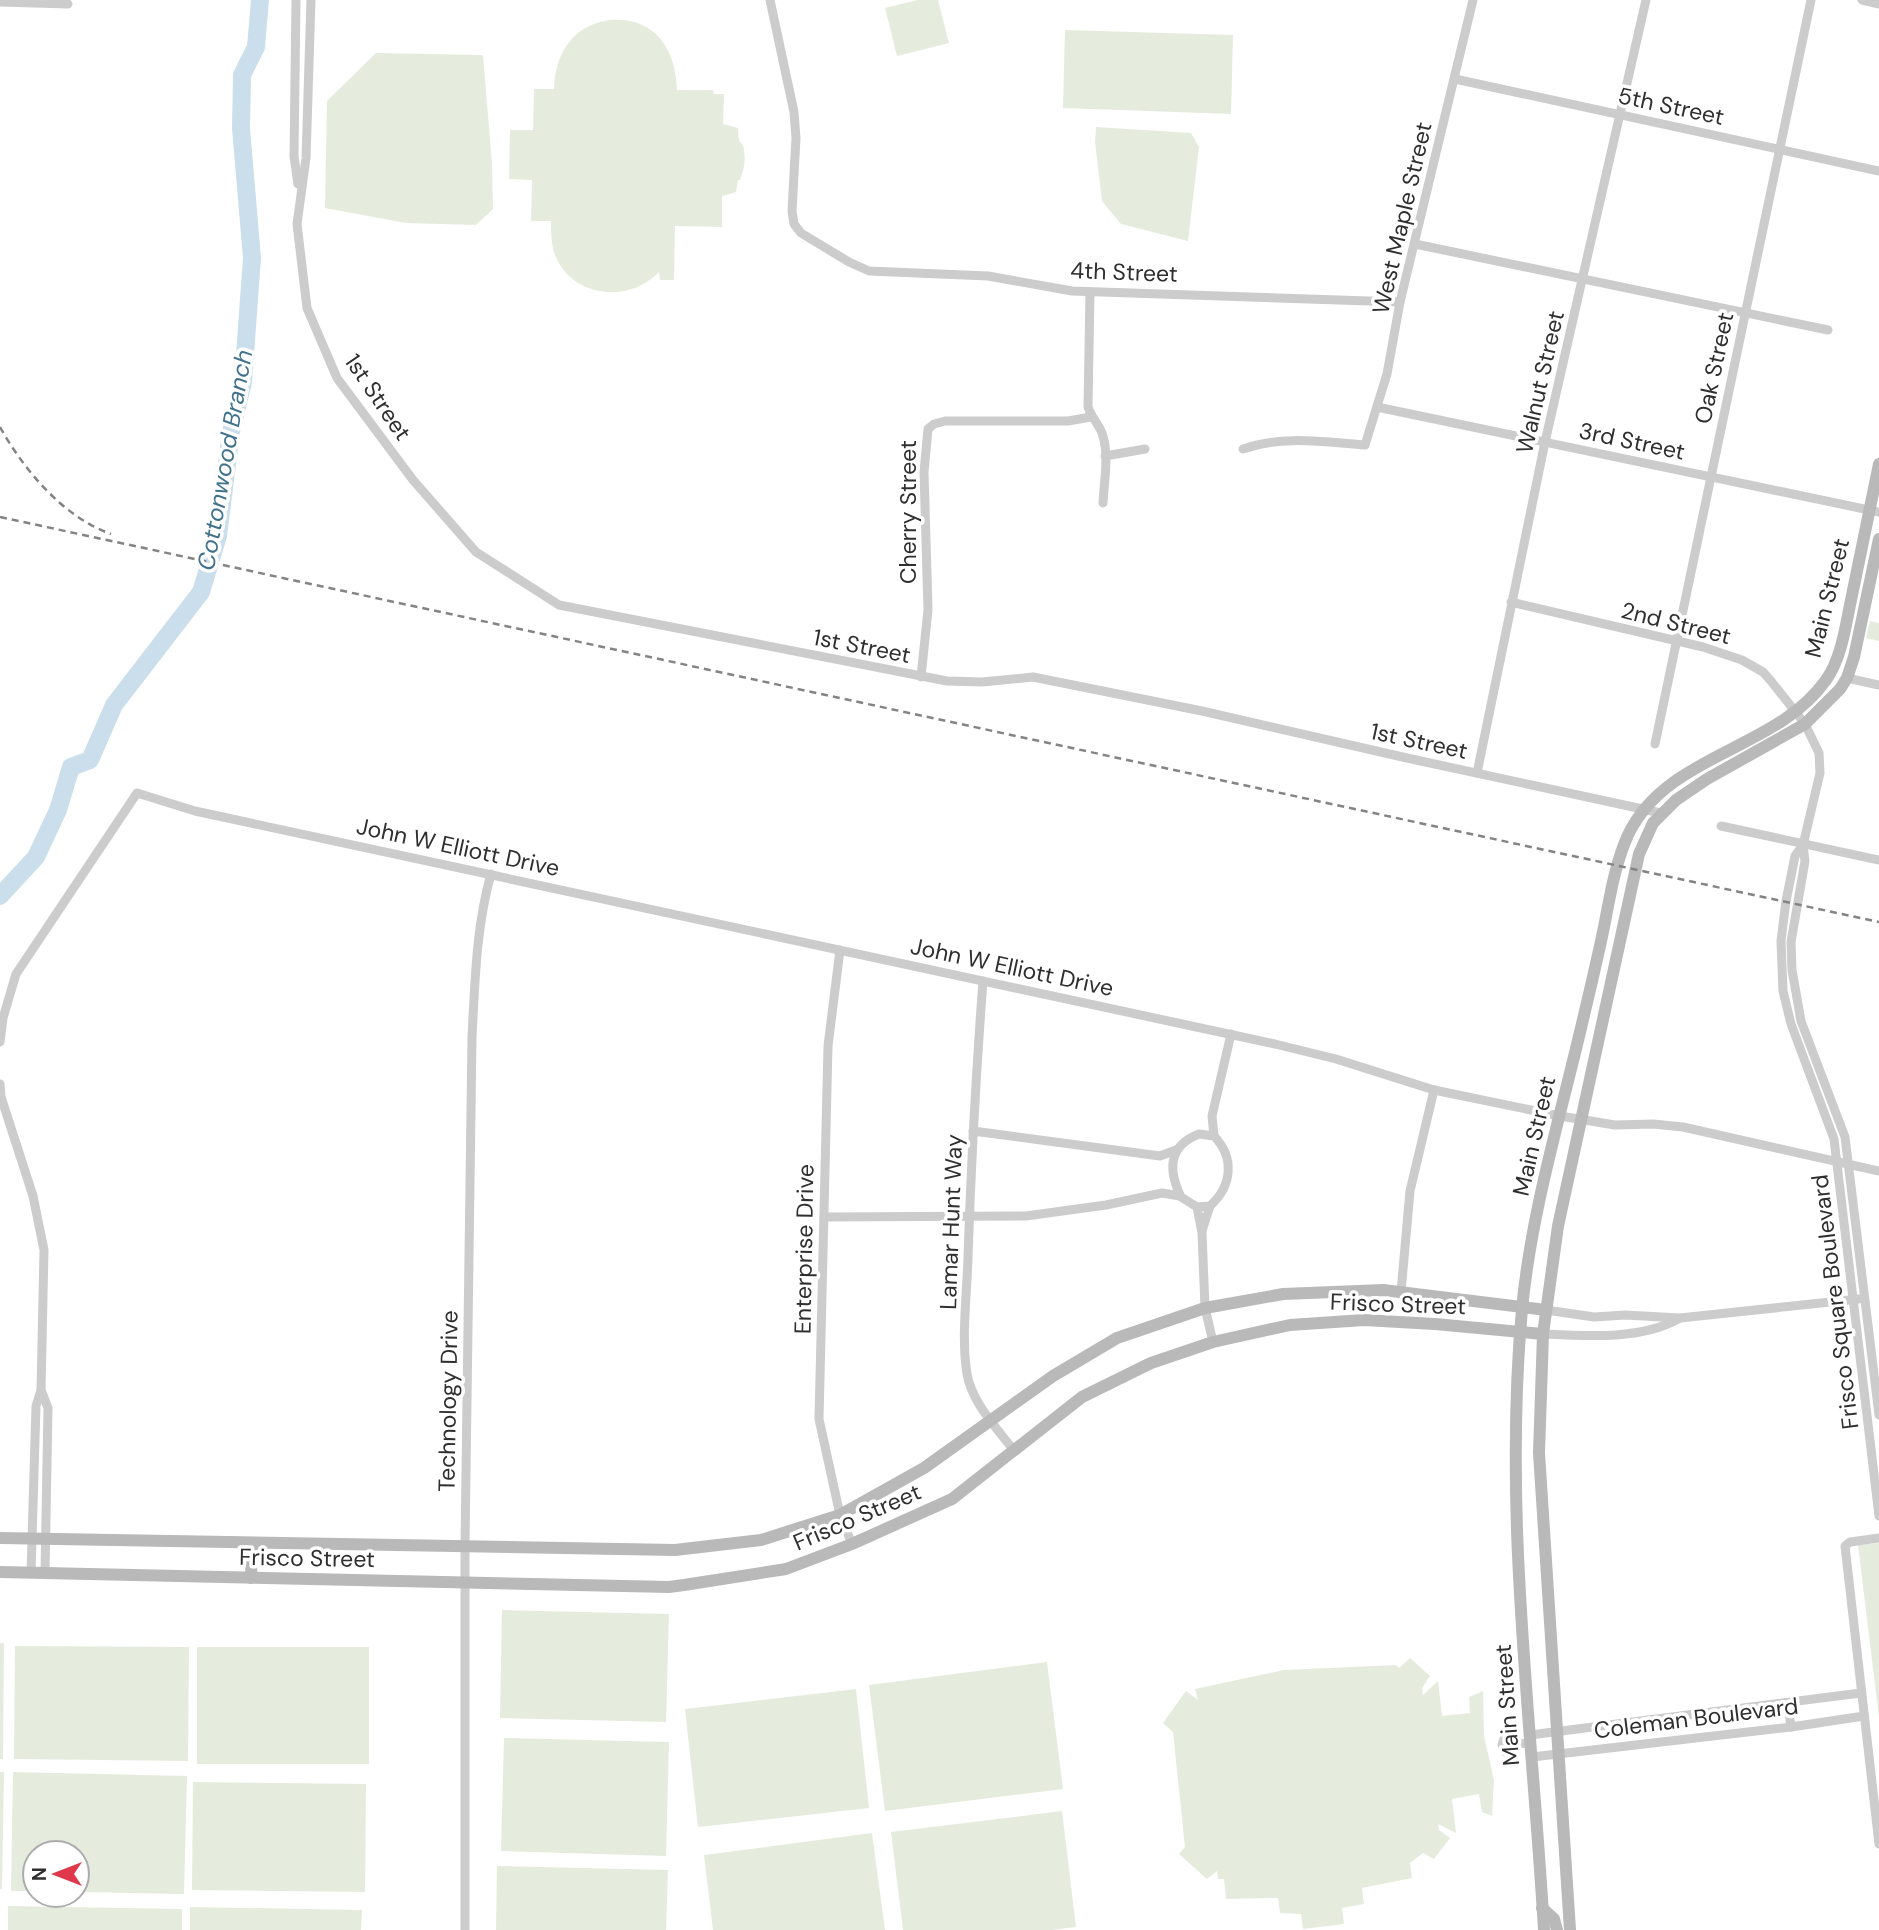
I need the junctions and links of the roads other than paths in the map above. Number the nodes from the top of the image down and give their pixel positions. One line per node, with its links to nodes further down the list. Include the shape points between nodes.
1 (770, 0): 18 (street, 4th Street, via 794,112 792,211 801,233 869,271 988,276)
2 (1473, 0): 11 (street, West Maple Street)
3 (1646, 0): 12 (street, Walnut Street)
4 (1811, 0): 13 (street, Oak Street)
5 (1862, 0): 10 (street)
6 (0, 2): 9 (street)
7 (296, 2): 8 (street); 15 (street, 1st Street, via 294,156)
8 (311, 2): 15 (street, 1st Street, via 306,158)
9 (68, 4)
10 (1879, 4)
11 (1455, 79): 12 (street, 5th Street); 16 (street, West Maple Street)
12 (1620, 115): 13 (street, 5th Street); 17 (street, Walnut Street)
13 (1779, 150): 14 (street, 5th Street); 20 (street, Oak Street)
14 (1879, 172)
15 (300, 193): 35 (street, 1st Street, via 297,224 307,308 337,378 413,480 476,552 559,605)
16 (1415, 244): 17 (street); 19 (street, West Maple Street)
17 (1583, 279): 20 (street); 24 (street, Walnut Street)
18 (1090, 292): 19 (street, 4th Street); 23 (street, via 1087,385)
19 (1401, 302): 22 (street, West Maple Street)
20 (1746, 313): 21 (street); 29 (street, Oak Street)
21 (1828, 330)
22 (1377, 407): 24 (street, 3rd Street); 26 (street, West Maple Street, via 1365,445 1289,439)
23 (1091, 417): 27 (street, via 1099,424); 35 (street, Cherry Street, via 945,421 928,429 924,472 928,610)
24 (1545, 442): 29 (street, 3rd Street); 33 (street, Walnut Street)
25 (1145, 449): 27 (street)
26 (1242, 449)
27 (1105, 456): 30 (street)
28 (1879, 464): 31 (street, Main Street)
29 (1710, 478): 31 (street, 3rd Street); 34 (street, Oak Street)
30 (1103, 503)
31 (1874, 511): 38 (street, Main Street, via 1837,657 1829,677)
32 (1879, 539): 36 (street, Main Street)
33 (1511, 602): 34 (street, 2nd Street); 41 (street, Walnut Street)
34 (1677, 641): 38 (street, 2nd Street, via 1742,660 1763,672); 40 (street, Oak Street)
35 (921, 677): 41 (street, 1st Street, via 982,682 1033,677)
36 (1847, 678): 37 (street); 39 (street, Main Street)
37 (1879, 685)
38 (1796, 711): 39 (street, 2nd Street); 42 (street, Main Street, via 1668,786)
39 (1805, 724): 43 (street, Main Street, via 1707,779); 45 (street, Frisco Square Boulevard, via 1821,766)
40 (1655, 744)
41 (1477, 773): 42 (street, 1st Street)
42 (1643, 809): 43 (street, 1st Street); 55 (street, Main Street, via 1617,865)
43 (1661, 813): 56 (street, Main Street, via 1639,854)
44 (1721, 826): 45 (street)
45 (1803, 845): 46 (street); 62 (street, Frisco Square Boulevard, via 1795,856 1780,942 1783,991); 63 (street, Frisco Square Boulevard, via 1805,861 1791,942 1795,994 1844,1137)
46 (1879, 860)
47 (491, 874): 48 (street, John W Elliott Drive); 51 (street, John W Elliott Drive, via 195,811 137,793 16,974); 93 (street, Technology Drive, via 482,904 472,1037)
48 (840, 950): 49 (street, John W Elliott Drive); 71 (street, Enterprise Drive, via 828,1046)
49 (983, 981): 50 (street, John W Elliott Drive); 57 (street, Lamar Hunt Way)
50 (1231, 1034): 53 (street, John W Elliott Drive, via 1336,1059); 54 (street)
51 (0, 1042)
52 (0, 1084): 90 (street, via 44,1250 41,1390 48,1408)
53 (1434, 1090): 55 (street, John W Elliott Drive); 74 (street, via 1410,1191)
54 (1212, 1116): 58 (street); 59 (street)
55 (1560, 1116): 56 (street, John W Elliott Drive); 76 (street, Main Street, via 1535,1222)
56 (1580, 1120): 62 (street, John W Elliott Drive, via 1683,1127); 78 (street, Main Street)
57 (973, 1131): 61 (street); 72 (street, Lamar Hunt Way)
58 (1199, 1134): 59 (street); 60 (street, via 1185,1139)
59 (1214, 1136): 69 (street, via 1223,1145 1230,1170 1220,1198)
60 (1176, 1150): 61 (street); 64 (street)
61 (1160, 1156): 64 (street)
62 (1838, 1163): 63 (street, John W Elliott Drive); 75 (street, Frisco Square Boulevard)
63 (1848, 1165): 65 (street, John W Elliott Drive); 75 (street, Frisco Square Boulevard)
64 (1172, 1169): 66 (street)
65 (1879, 1171)
66 (1174, 1181): 67 (street); 68 (street)
67 (1162, 1193): 68 (street); 72 (street, via 1027,1216)
68 (1180, 1196): 70 (street)
69 (1210, 1206): 70 (street); 73 (street)
70 (1197, 1207): 73 (street)
71 (824, 1217): 72 (street); 86 (street, Enterprise Drive, via 819,1419)
72 (970, 1217): 84 (street, Lamar Hunt Way, via 967,1376)
73 (1202, 1233): 77 (street)
74 (1401, 1292): 76 (street, Frisco Street); 77 (street, Frisco Street, via 1283,1294)
75 (1859, 1299): 79 (street, Frisco Street); 83 (street, Frisco Square Boulevard); 87 (street, Frisco Square Boulevard)
76 (1522, 1306): 78 (street, Frisco Street); 80 (street, Main Street)
77 (1205, 1308): 82 (street); 84 (street, Frisco Street, via 1117,1338)
78 (1546, 1310): 79 (street, Frisco Street, via 1594,1317); 81 (street, Main Street)
79 (1680, 1318): 81 (street, Frisco Street, via 1661,1328 1589,1336)
80 (1520, 1332): 81 (street, Frisco Street); 82 (street, Frisco Street, via 1364,1320 1290,1325); 103 (street, Main Street, via 1515,1517)
81 (1543, 1334): 102 (street, Main Street, via 1539,1453)
82 (1213, 1342): 85 (street, Frisco Street, via 1150,1363 1082,1398)
83 (1879, 1415)
84 (991, 1420): 85 (street, Lamar Hunt Way); 86 (street, Frisco Street, via 924,1468)
85 (1014, 1451): 92 (street, Frisco Street, via 952,1499)
86 (839, 1515): 92 (street, Enterprise Drive); 93 (street, Frisco Street, via 761,1540 675,1550)
87 (1879, 1516)
88 (0, 1538): 90 (street, Frisco Street)
89 (1879, 1538): 98 (street, via 1845,1546)
90 (38, 1539): 91 (street, Frisco Street); 95 (street)
91 (252, 1544): 93 (street, Frisco Street); 96 (street)
92 (852, 1544): 97 (street, Frisco Street, via 786,1569 668,1587)
93 (465, 1546): 97 (street, Technology Drive)
94 (0, 1572): 95 (street, Frisco Street)
95 (38, 1573): 96 (street, Frisco Street)
96 (251, 1578): 97 (street, Frisco Street)
97 (465, 1581): 109 (street, Technology Drive)
98 (1861, 1693): 99 (street, Coleman Boulevard); 100 (street)
99 (1788, 1704): 101 (street); 102 (street, Coleman Boulevard)
100 (1864, 1716): 101 (street, Coleman Boulevard); 107 (street)
101 (1791, 1727): 105 (street, Coleman Boulevard)
102 (1556, 1731): 103 (street, Coleman Boulevard); 105 (street, Main Street)
103 (1530, 1739): 104 (street, Coleman Boulevard, via 1517,1744 1513,1738); 106 (street, Main Street)
104 (1500, 1745)
105 (1557, 1754): 106 (street, Coleman Boulevard); 112 (street, Main Street)
106 (1532, 1757): 108 (street, Main Street)
107 (1879, 1844)
108 (1542, 1908): 110 (street, Main Street); 111 (street, via 1554,1919)
109 (465, 1930)
110 (1544, 1930)
111 (1557, 1930)
112 (1570, 1930)

